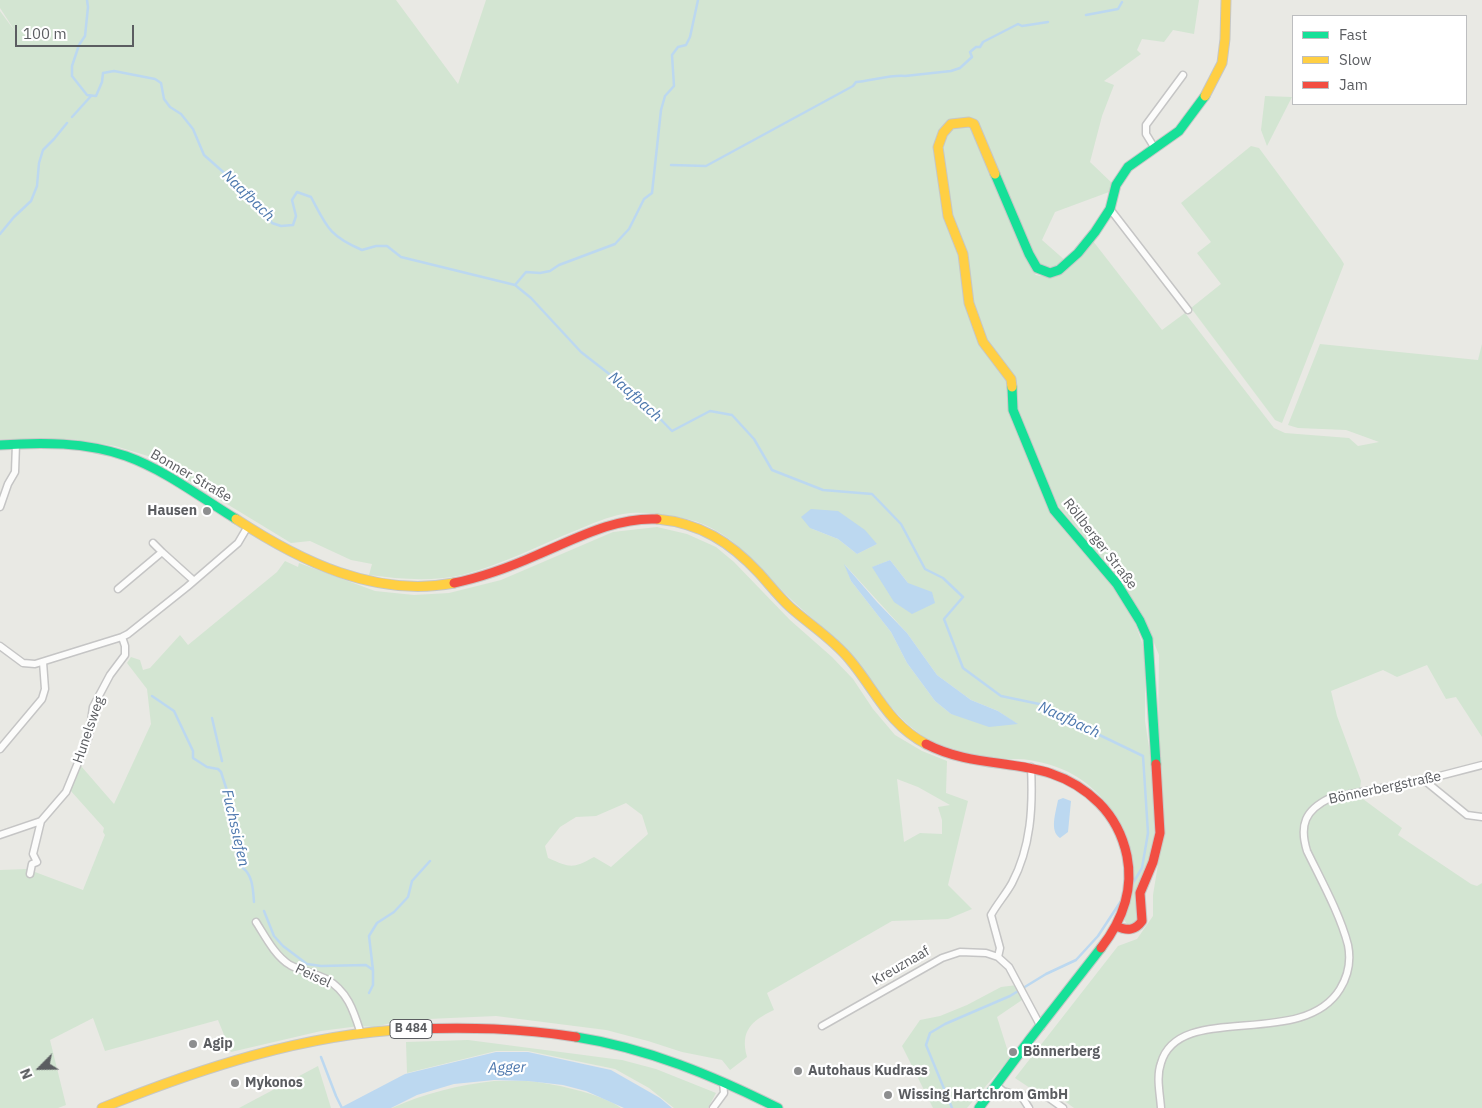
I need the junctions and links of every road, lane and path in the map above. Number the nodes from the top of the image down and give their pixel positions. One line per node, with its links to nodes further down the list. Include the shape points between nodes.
1 (1226, 0): 3 (street, Röllberger Straße, via 1222,63 1201,103 1180,131)
2 (1183, 75): 3 (street, via 1146,125 1146,134)
3 (1154, 148): 4 (street, Röllberger Straße, via 1124,172 1116,186)
4 (1110, 209): 5 (street); 26 (street, Röllberger Straße, via 1078,253 1060,270 1050,273 1040,270 1029,254 974,124 951,124 943,132 938,147 948,216 963,254 969,303 983,342 1011,379 1013,410 1054,510 1117,584 1148,638 1160,833 1140,893 1142,922 1130,931)
5 (1188, 310)
6 (16, 444): 7 (street, Bonner Straße); 8 (street, via 14,472); 9 (street, Bonner Straße, via 86,446 114,452 151,466)
7 (0, 445)
8 (0, 507)
9 (248, 526): 12 (street, via 238,543); 19 (street, Bonner Straße, via 286,550 334,571 388,584 436,587 478,578 523,562 605,526 646,519 676,521 722,540 741,554 788,605 850,660 900,725 927,744 950,754)
10 (153, 543): 11 (street)
11 (162, 552): 12 (street); 13 (street)
12 (193, 580): 14 (street)
13 (118, 589)
14 (122, 637): 16 (street); 22 (street, Hunelsweg, via 125,655 93,707 89,736 66,792)
15 (0, 646): 16 (street, via 23,663)
16 (43, 662): 17 (street, via 42,699)
17 (0, 749)
18 (1482, 765): 20 (street, Bönnerbergstraße)
19 (1031, 768): 26 (street, via 1063,777 1080,786 1104,808 1121,833 1126,849 1128,895); 27 (street, via 1032,813 1023,859 1011,886 991,915 1000,948)
20 (1424, 780): 21 (street, via 1467,815); 42 (street, Bönnerbergstraße, via 1330,798 1318,803 1307,816 1303,828 1307,851 1348,945 1349,960 1343,983 1330,1002 1310,1014 1261,1024 1205,1029 1180,1038 1170,1046 1161,1062 1158,1075)
21 (1482, 817)
22 (41, 821): 23 (street); 24 (street, Hunelsweg, via 33,854 37,862 32,864)
23 (0, 835)
24 (30, 874)
25 (256, 922): 32 (street, Peisel, via 275,951 289,965 327,980 341,990 350,1003)
26 (1116, 926): 31 (street)
27 (998, 957): 29 (street, Kreuznaaf, via 960,952 942,958); 31 (street, via 1018,980)
28 (897, 976): 29 (street)
29 (909, 977): 30 (street, Kreuznaaf)
30 (822, 1026)
31 (1041, 1027): 34 (street)
32 (361, 1034): 33 (street, B 484, via 470,1027 553,1033 598,1040 641,1052); 36 (street, B 484, via 239,1059 194,1072)
33 (723, 1082): 37 (street, via 724,1093); 38 (street, B 484)
34 (997, 1086): 35 (street); 39 (street)
35 (1022, 1097): 40 (street); 41 (street, via 1045,1095)
36 (102, 1108)
37 (714, 1108)
38 (778, 1108)
39 (979, 1108)
40 (1028, 1108)
41 (1063, 1108)
42 (1161, 1108)

